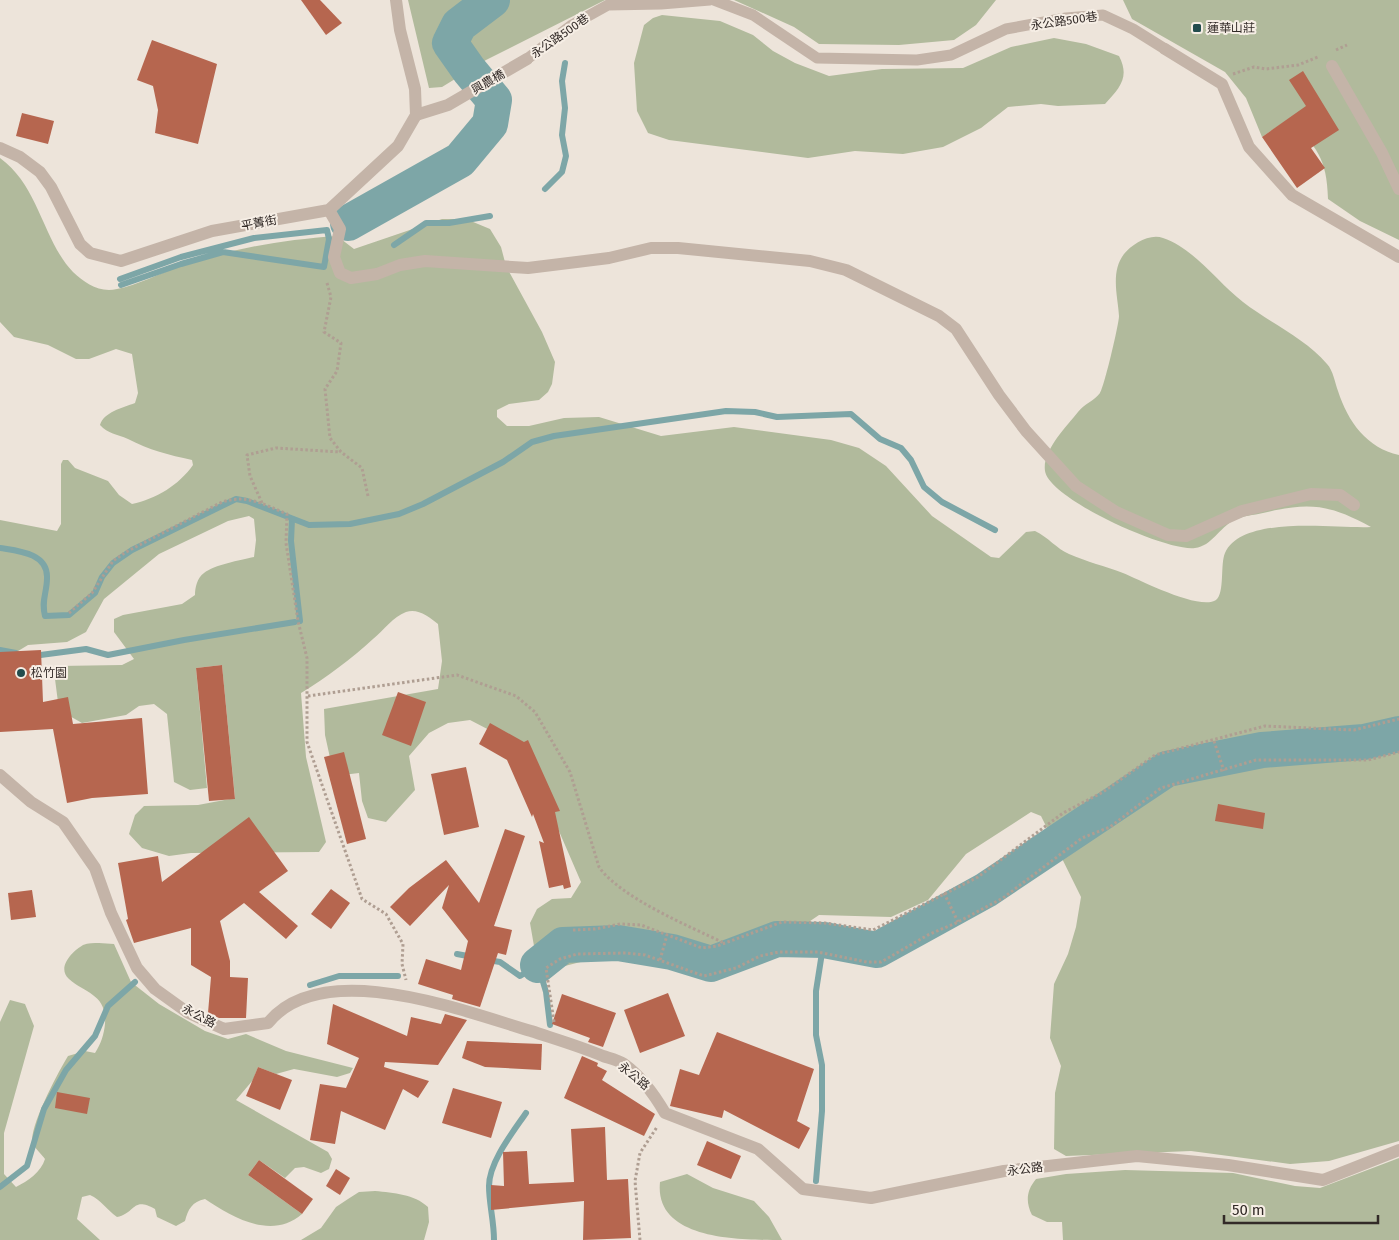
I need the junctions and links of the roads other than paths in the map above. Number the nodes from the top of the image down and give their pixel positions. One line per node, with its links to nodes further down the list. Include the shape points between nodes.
1 (396, 0): 6 (street, via 415,89)
2 (712, 0): 3 (lane, 永公路500巷, via 753,15 817,58 917,60 951,55 1006,29 1103,15); 4 (lane, 永公路500巷, via 608,5)
3 (1165, 49): 10 (street, 永公路500巷, via 1222,84 1249,147 1292,195)
4 (527, 59): 6 (street, 興農橋, via 448,105)
5 (1332, 66): 8 (street)
6 (416, 115): 9 (street, via 398,146)
7 (0, 148): 9 (street, 平菁街, via 20,157 40,172 52,187 80,244 90,253 121,260 212,231)
8 (1399, 189)
9 (328, 210): 11 (street, via 340,229 334,257 340,272 351,278 426,261 528,268 609,258 651,248 810,261 846,270 939,316 956,329 1026,431 1076,486 1116,512 1168,535 1186,536 1242,511 1310,494 1340,495)
10 (1399, 257)
11 (1354, 505)
12 (0, 775): 13 (street, 永公路, via 31,802 63,822 95,868 111,914 137,968 155,989 187,1012 224,1029 268,1024 279,1010 311,997 338,991 408,995 578,1046 623,1064 652,1090 665,1113 758,1149 803,1189 871,1198 1004,1171 1137,1156 1228,1165 1323,1180)
13 (1399, 1150)

